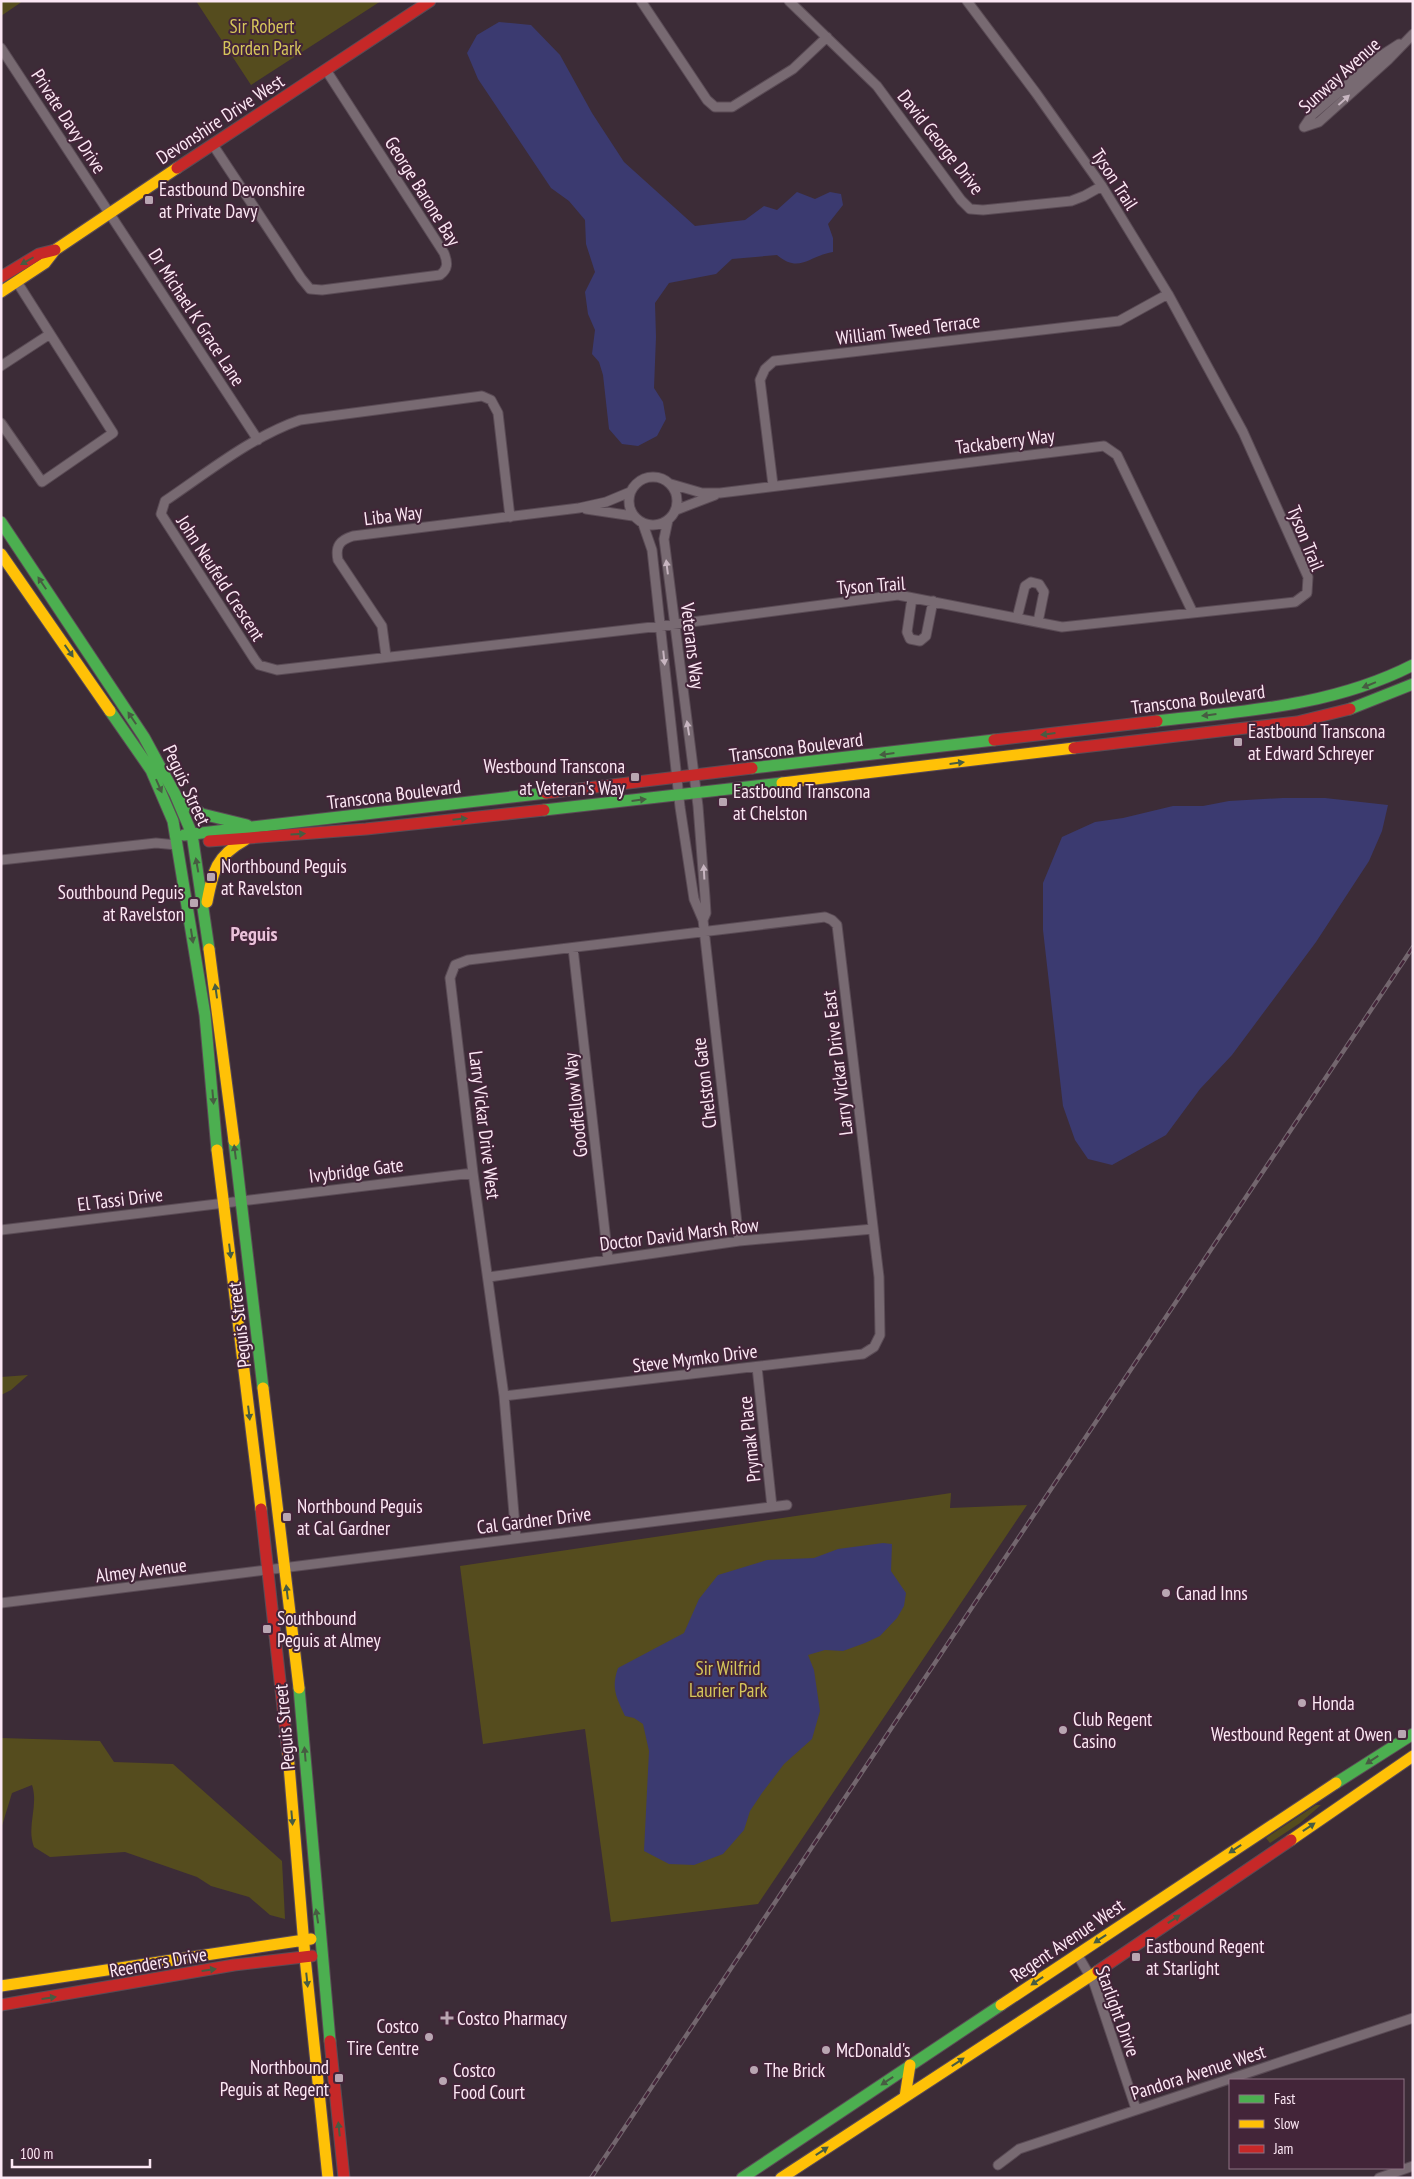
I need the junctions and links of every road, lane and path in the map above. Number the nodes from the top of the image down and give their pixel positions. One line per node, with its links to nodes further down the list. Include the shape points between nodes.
1 (430, 1): 8 (street, Devonshire Drive West)
2 (642, 1): 6 (street, via 706,100 715,107 732,107 786,74)
3 (789, 1): 6 (street, David George Drive)
4 (967, 1): 10 (street, Tyson Trail)
5 (1411, 35): 5 (street, Sunway Avenue, one-way to 5, via 1382,55 1312,115 1304,127 1319,122)
6 (827, 38): 10 (street, David George Drive, via 877,86 960,200 970,209 1071,201)
7 (1, 48): 11 (street, Private Davy Drive)
8 (326, 70): 9 (street, Devonshire Drive West); 9 (street, George Barone Bay, via 444,253 448,263 440,275 310,289)
9 (213, 145): 11 (street, Devonshire Drive West)
10 (1102, 186): 16 (street, Tyson Trail)
11 (110, 212): 12 (street, Devonshire Drive West); 20 (street, Dr Michael K Grace Lane)
12 (55, 250): 13 (street, Devonshire Drive West, one-way to 13, via 39,254); 14 (street, Devonshire Drive West, via 45,263)
13 (1, 277)
14 (16, 282): 15 (street, Devonshire Drive West); 17 (street)
15 (1, 292)
16 (1168, 294): 22 (street, William Tweed Terrace, via 1120,321 774,362 765,369 760,380); 35 (street, Tyson Trail, via 1243,432 1308,577 1307,593 1295,602)
17 (50, 334): 18 (street); 19 (street, via 113,434 42,482)
18 (1, 366)
19 (1, 423)
20 (258, 440): 28 (street, John Neufeld Crescent, via 300,420 486,397 498,413); 40 (street, John Neufeld Crescent, via 165,501 161,508 162,518 259,665 278,670)
21 (671, 484): 23 (street, via 661,477 648,476 637,482); 24 (street, via 692,491); 26 (street, via 677,496)
22 (773, 485): 24 (street, Tackaberry Way); 35 (street, Tackaberry Way, via 1104,446 1117,454)
23 (630, 492): 25 (street, Liba Way); 27 (street, via 628,505)
24 (720, 493): 26 (street)
25 (579, 508): 27 (street, Liba Way); 28 (street, Liba Way)
26 (676, 510): 29 (street)
27 (633, 516): 31 (street)
28 (510, 517): 40 (street, Liba Way, via 342,540 337,550 338,560 378,619)
29 (668, 520): 31 (street, via 656,526); 38 (street, Veterans Way, one-way to 29, via 664,539)
30 (1, 522): 46 (street, Peguis Street, one-way to 30, via 144,737)
31 (643, 524): 39 (street, Veterans Way, via 652,550)
32 (1, 554): 51 (street, Peguis Street, one-way to 51, via 151,770 173,821)
33 (912, 598): 34 (street, Tyson Trail); 34 (street, via 908,632 910,639 920,641 926,636); 38 (street, Tyson Trail, via 898,596)
34 (933, 601): 36 (street, Tyson Trail)
35 (1193, 613): 37 (street, Tyson Trail, via 1062,627)
36 (1017, 618): 37 (street, Tyson Trail); 37 (street, via 1025,586 1031,582 1039,584 1044,592)
37 (1038, 622)
38 (674, 624): 39 (street, John Neufeld Crescent); 43 (street, Veterans Way, one-way to 38)
39 (661, 626): 40 (street, John Neufeld Crescent); 44 (street, Veterans Way, one-way to 44)
40 (386, 656)
41 (1413, 665): 43 (street, Transcona Boulevard, one-way to 43, via 1354,691 1310,702)
42 (1413, 684): 45 (street, Transcona Boulevard, one-way to 42, via 1303,721 1356,708)
43 (694, 777): 44 (street, Transcona Boulevard); 45 (street, Chelston Gate)
44 (676, 778): 47 (street, Chelston Gate); 48 (street, Transcona Boulevard)
45 (697, 793): 47 (street, Transcona Boulevard); 54 (street, Chelston Gate, one-way to 45, via 706,913)
46 (175, 794): 48 (street, via 190,810 212,818); 50 (street, Peguis Street)
47 (678, 796): 49 (street, Transcona Boulevard, one-way to 47); 54 (street, Chelston Gate, via 694,899)
48 (260, 827): 50 (street, Transcona Boulevard)
49 (249, 838): 50 (street, Transcona Boulevard); 53 (street, via 218,859)
50 (193, 839): 51 (street, Transcona Boulevard); 53 (street, Peguis Street, one-way to 50)
51 (177, 840): 52 (street); 59 (street, Peguis Street, one-way to 59, via 205,1015)
52 (1, 860)
53 (205, 913): 58 (street, Peguis Street, one-way to 53)
54 (702, 920): 55 (street, Chelston Gate)
55 (703, 932): 56 (street, Larry Vickar Drive West); 60 (street, Larry Vickar Drive East, via 825,918 838,925); 62 (street, Chelston Gate)
56 (573, 948): 57 (street, Larry Vickar Drive West, via 468,960 454,966 450,978); 63 (street, Goodfellow Way)
57 (473, 1173): 58 (street, Ivybridge Gate); 64 (street, Larry Vickar Drive West)
58 (242, 1200): 59 (street, El Tassi Drive); 71 (street, Peguis Street)
59 (224, 1203): 61 (street, El Tassi Drive); 72 (street, Peguis Street, one-way to 72)
60 (873, 1229): 62 (street, Doctor David Marsh Row); 65 (street, Larry Vickar Drive East, via 879,1277)
61 (1, 1230)
62 (739, 1241): 63 (street, Doctor David Marsh Row)
63 (608, 1259): 64 (street, Doctor David Marsh Row)
64 (489, 1277): 67 (street, Larry Vickar Drive West)
65 (880, 1335): 66 (street, Steve Mymko Drive, via 874,1347 863,1354)
66 (757, 1367): 67 (street, Steve Mymko Drive); 69 (street, Prymak Place)
67 (504, 1396): 70 (street, Larry Vickar Drive West)
68 (786, 1505): 69 (street, Cal Gardner Drive)
69 (772, 1507): 70 (street, Cal Gardner Drive)
70 (516, 1538): 71 (street, Cal Gardner Drive)
71 (285, 1570): 72 (street, Almey Avenue); 77 (street, Peguis Street, one-way to 71)
72 (267, 1572): 73 (street, Almey Avenue); 78 (street, Peguis Street, one-way to 78, via 288,1748)
73 (1, 1604)
74 (1413, 1734): 79 (street, Regent Avenue West, one-way to 79)
75 (1413, 1756): 76 (street)
76 (1407, 1763): 82 (street, one-way to 76)
77 (321, 1937): 78 (street, Reenders Drive); 80 (street, Peguis Street)
78 (304, 1940): 81 (street, Peguis Street); 83 (street, Reenders Drive)
79 (1077, 1954): 82 (street, Starlight Drive); 86 (street, Regent Avenue West, one-way to 86)
80 (321, 1956): 81 (street, Reenders Drive); 93 (street, Peguis Street, one-way to 80)
81 (305, 1957): 84 (street, Reenders Drive, one-way to 81); 92 (street, Peguis Street, one-way to 92)
82 (1091, 1976): 87 (street, one-way to 82); 88 (street, Starlight Drive)
83 (1, 1986)
84 (1, 2005)
85 (1413, 2018): 88 (street, Pandora Avenue West)
86 (910, 2065): 87 (street); 94 (street, Regent Avenue West, one-way to 94)
87 (905, 2097): 95 (street, one-way to 87)
88 (1136, 2109): 89 (street, Pandora Avenue West, via 1019,2149)
89 (998, 2165)
90 (1413, 2166): 91 (street)
91 (1392, 2176): 96 (street)
92 (328, 2178)
93 (344, 2178)
94 (742, 2178)
95 (781, 2178)
96 (1379, 2178)

